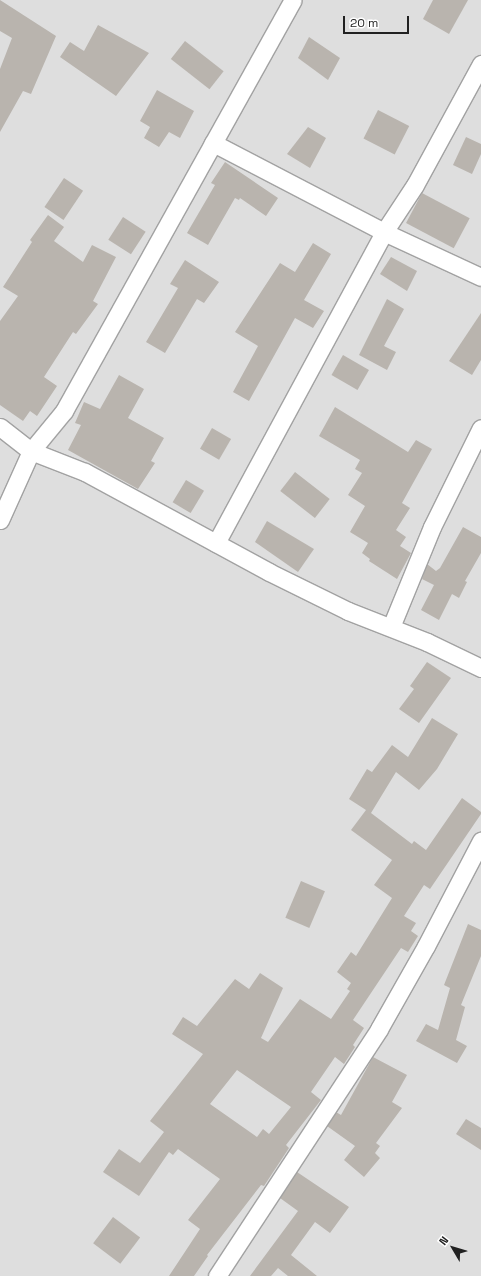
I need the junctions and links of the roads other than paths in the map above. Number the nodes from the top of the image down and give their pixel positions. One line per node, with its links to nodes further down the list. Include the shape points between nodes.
1 (293, 0): 3 (street)
2 (481, 64): 4 (street, via 415,185)
3 (213, 143): 4 (street); 8 (street, via 64,411)
4 (384, 232): 5 (street); 10 (street)
5 (481, 277)
6 (0, 427): 8 (street)
7 (481, 428): 11 (street, via 432,527)
8 (31, 451): 9 (street); 10 (street, via 85,472)
9 (0, 520)
10 (216, 543): 11 (street, via 348,611)
11 (391, 628): 12 (street)
12 (481, 668)
13 (481, 841): 14 (street, via 379,1029)
14 (217, 1276)

